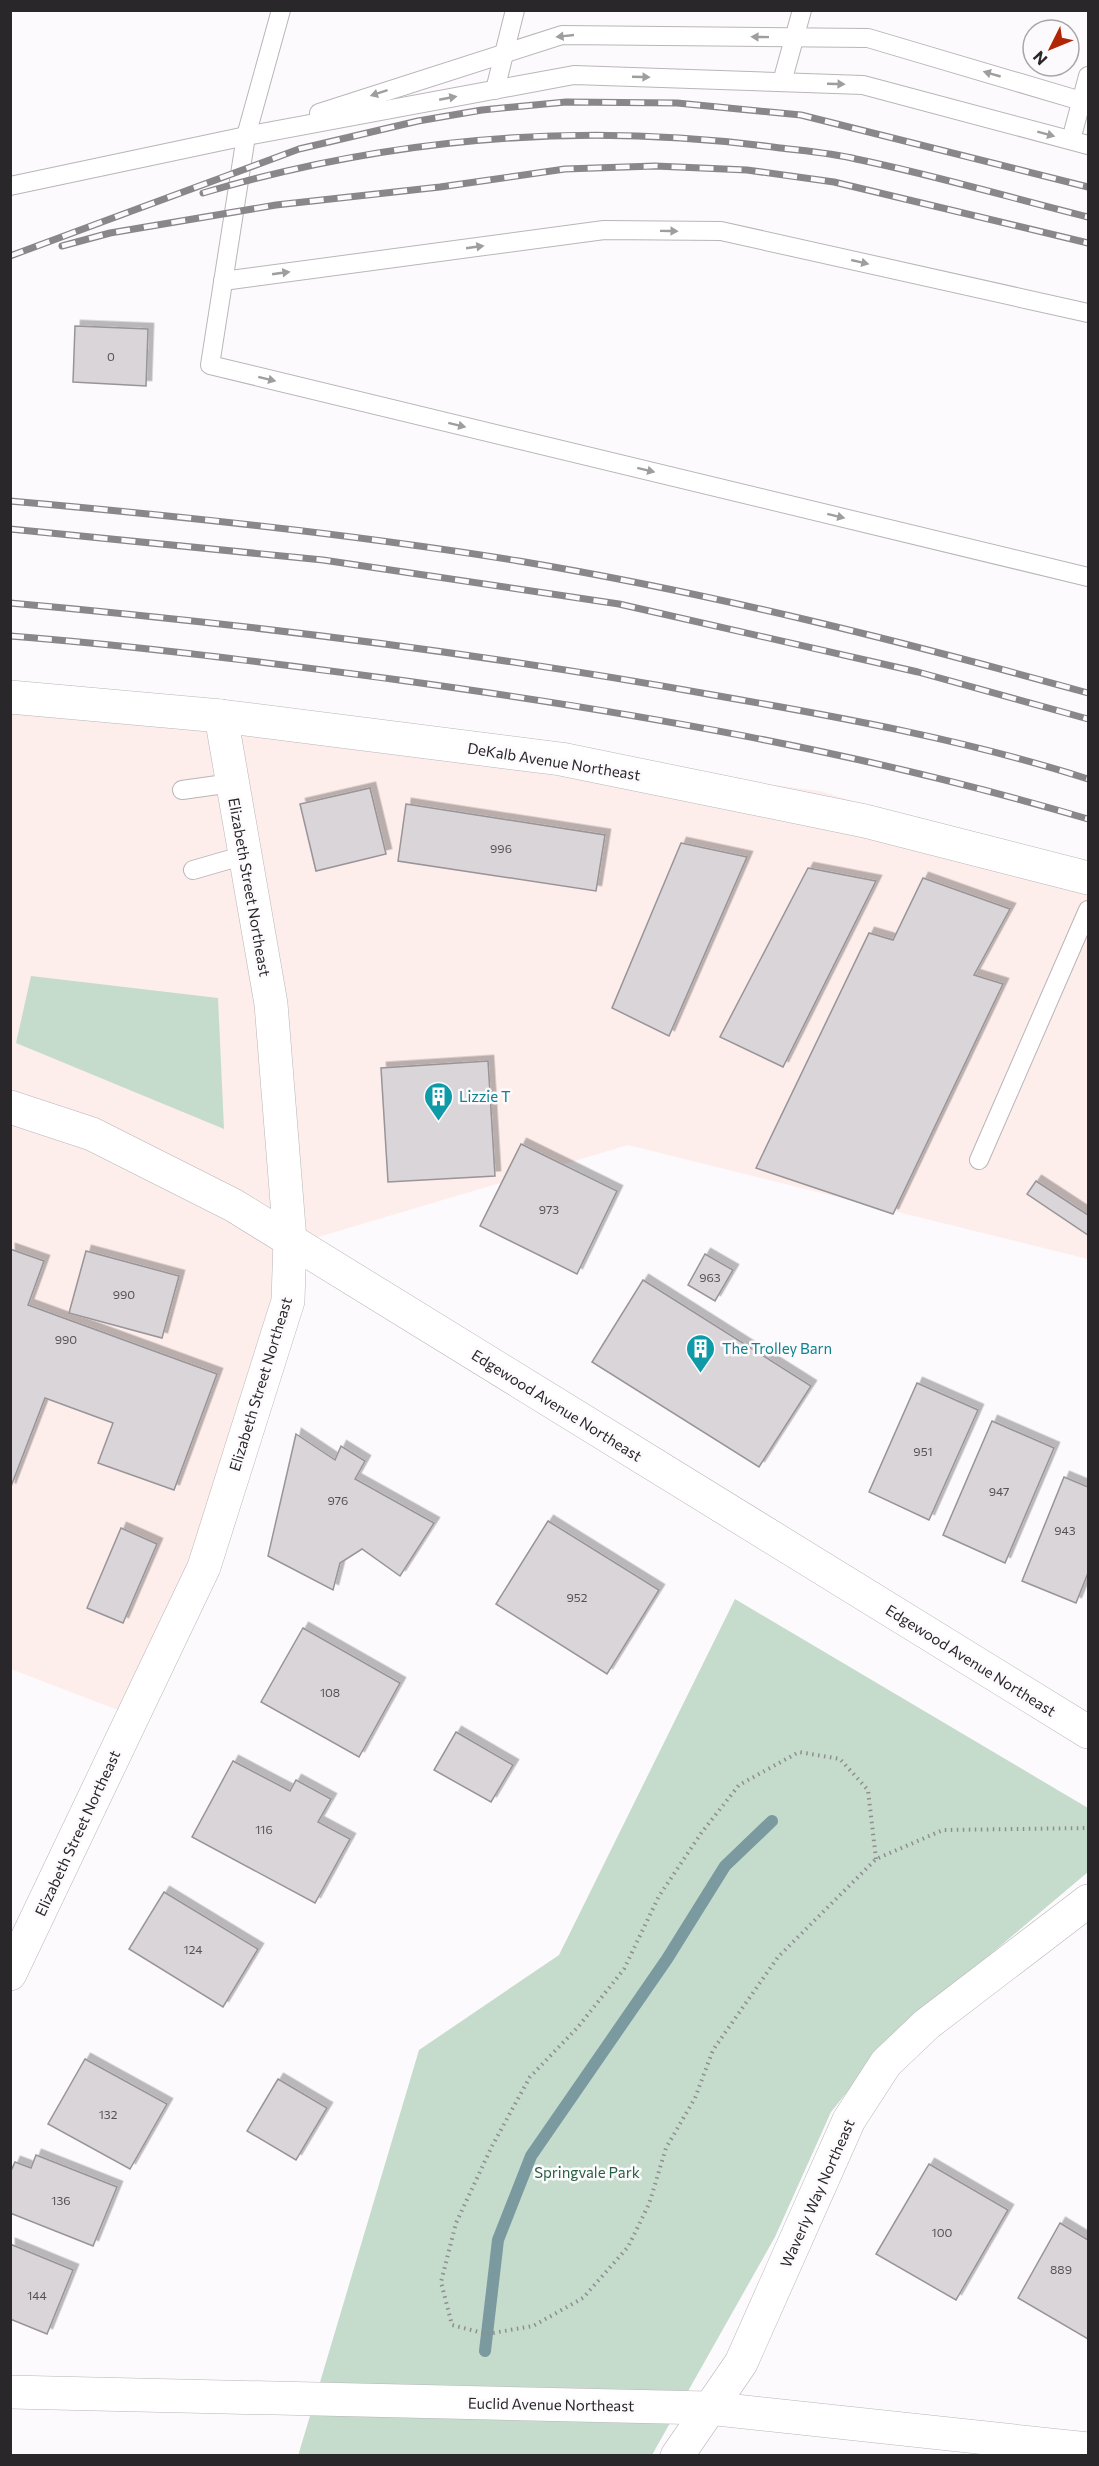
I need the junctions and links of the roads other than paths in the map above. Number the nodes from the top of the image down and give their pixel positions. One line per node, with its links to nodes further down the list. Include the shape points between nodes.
1 (280, 10): 10 (lane)
2 (515, 10): 5 (lane)
3 (802, 10): 4 (lane)
4 (795, 37): 5 (lane, one-way to 5, via 562,35); 7 (lane); 9 (lane, one-way to 4, via 868,38)
5 (504, 53): 8 (lane); 10 (lane, one-way to 10)
6 (1089, 76): 9 (lane)
7 (782, 82): 8 (lane, one-way to 7, via 574,75); 11 (lane, one-way to 11, via 863,85)
8 (495, 90): 10 (lane, one-way to 8)
9 (1085, 102): 11 (lane)
10 (246, 136): 13 (lane); 14 (lane)
11 (1071, 140): 12 (lane)
12 (1089, 145)
13 (10, 186)
14 (223, 281): 15 (lane, one-way to 15, via 604,230 721,231); 16 (lane, one-way to 16, via 210,365)
15 (1089, 313)
16 (1089, 578)
17 (10, 697): 18 (street, DeKalb Avenue Northeast)
18 (221, 716): 19 (street, Elizabeth Street Northeast); 23 (street, DeKalb Avenue Northeast, via 595,765 866,821)
19 (232, 783): 20 (lane); 21 (street, Elizabeth Street Northeast)
20 (182, 790)
21 (245, 855): 22 (lane); 27 (street, Elizabeth Street Northeast, via 271,1004)
22 (193, 870)
23 (1089, 878)
24 (1089, 910): 26 (lane)
25 (10, 1107): 27 (street, Edgewood Avenue Northeast, via 92,1134 195,1184)
26 (979, 1160)
27 (290, 1240): 28 (street, Edgewood Avenue Northeast); 30 (street, Elizabeth Street Northeast, via 288,1301 204,1567)
28 (1089, 1732)
29 (1089, 1901): 32 (street, Waverly Way Northeast, via 927,2024 886,2063 849,2120 741,2363)
30 (10, 1974)
31 (10, 2392): 32 (street, Euclid Avenue Northeast)
32 (708, 2408): 33 (street, Euclid Avenue Northeast); 34 (street, Waverly Way Northeast)
33 (1089, 2449)
34 (677, 2456)

